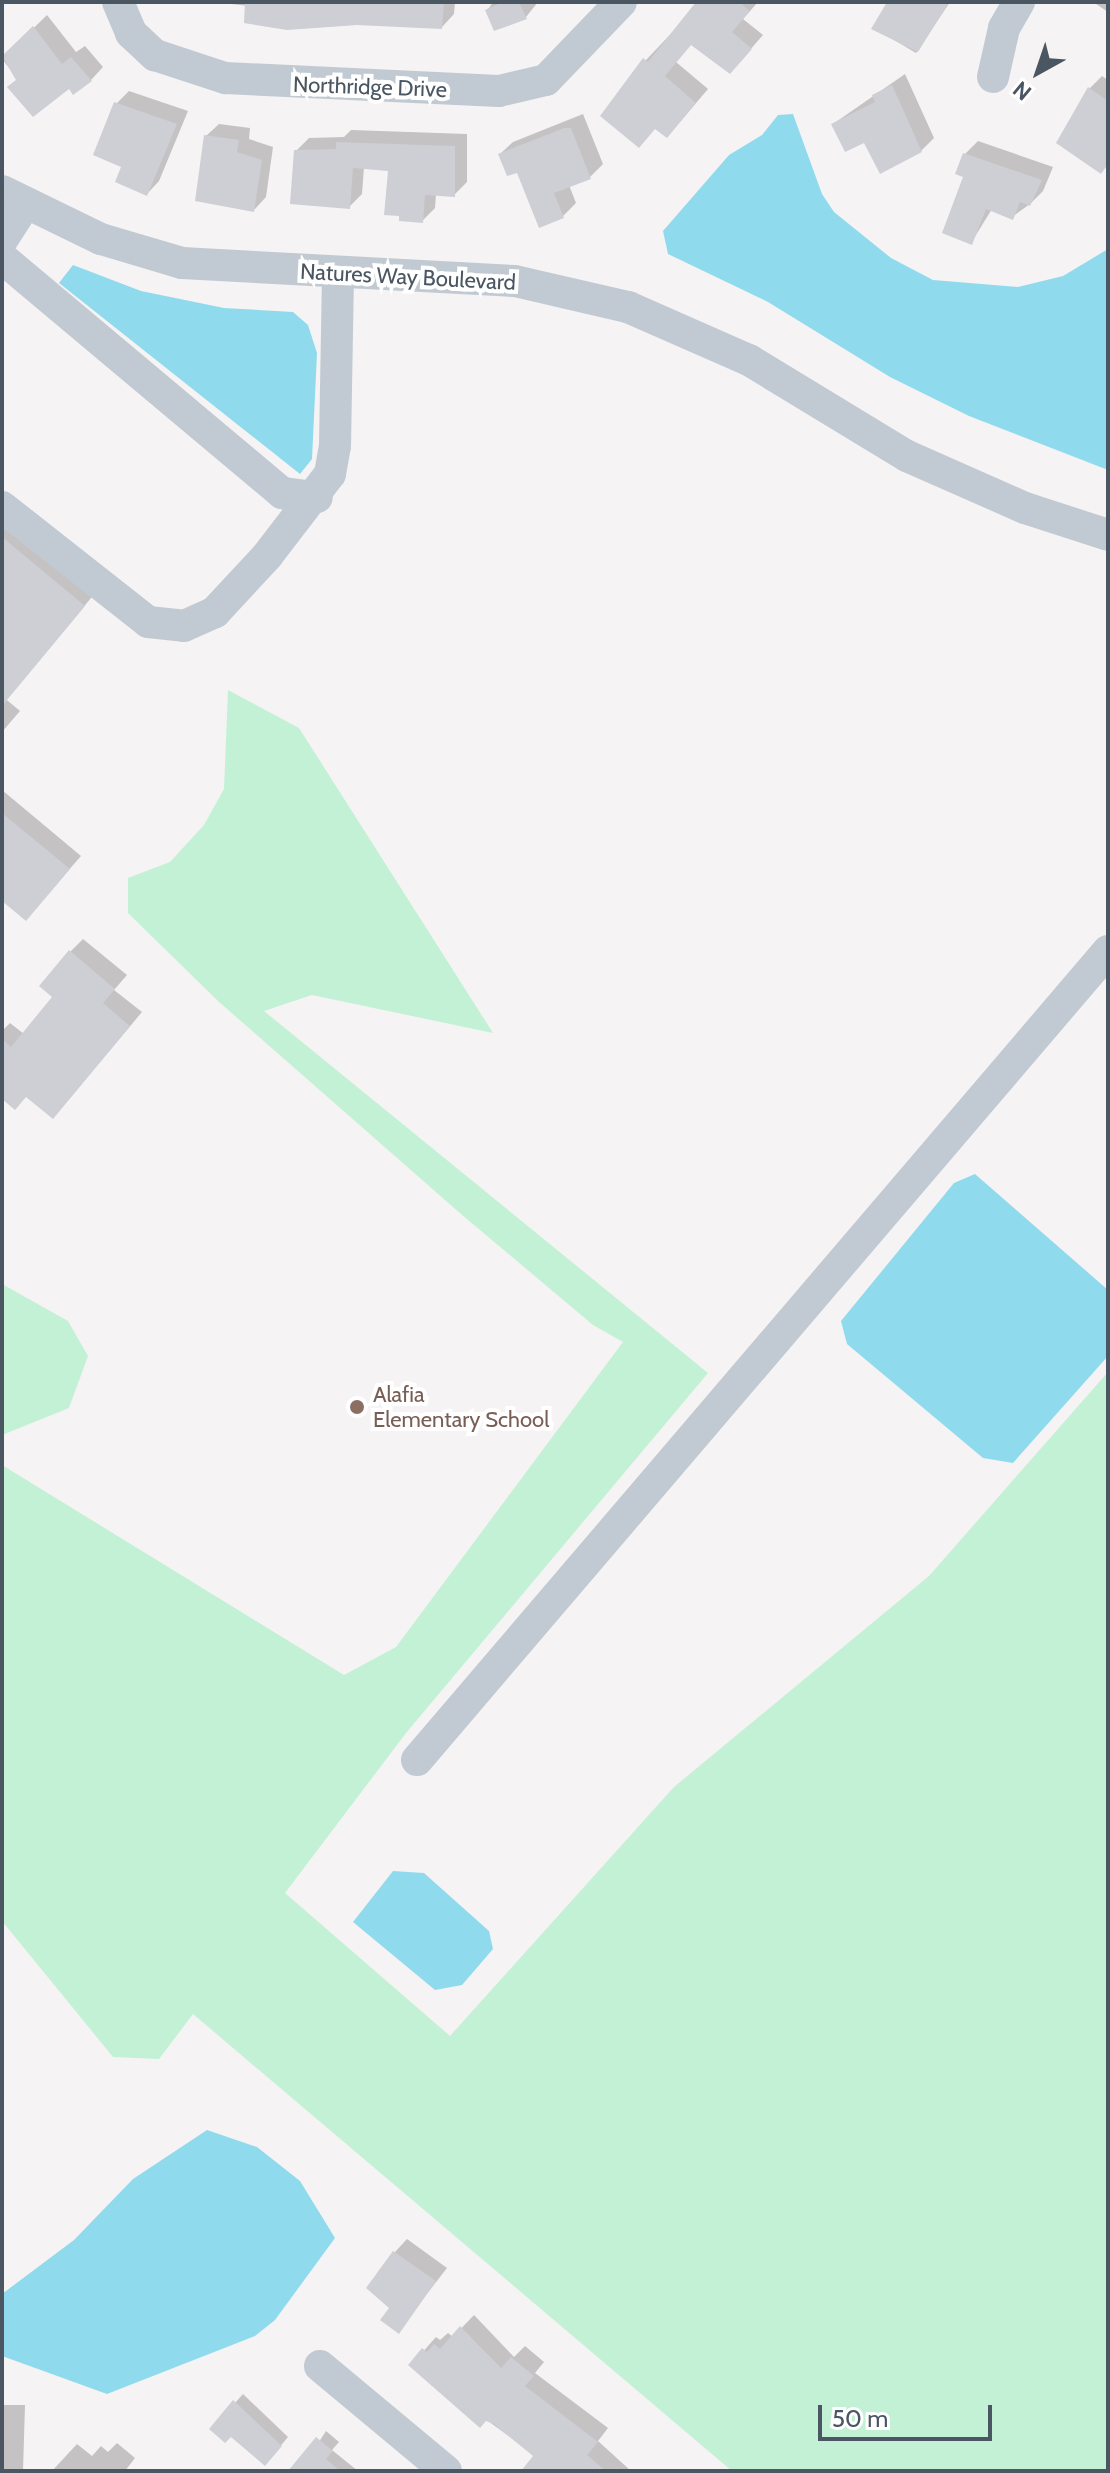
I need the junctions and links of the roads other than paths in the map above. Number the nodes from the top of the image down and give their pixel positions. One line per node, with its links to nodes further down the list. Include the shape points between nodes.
1 (118, 2): 2 (street, Northridge Drive, via 131,33 155,55 225,78 499,91 546,80)
2 (621, 2)
3 (1019, 2): 4 (street, via 1004,28)
4 (993, 77)
5 (14, 197): 6 (street); 8 (street, Natures Way Boulevard, via 101,239 161,259 226,269)
6 (2, 240)
7 (2, 258): 9 (street, via 282,493)
8 (338, 274): 9 (street, via 335,446 330,474); 11 (street, Natures Way Boulevard, via 515,281 628,307 749,360 907,456 1025,508)
9 (317, 497): 10 (street, via 225,603 184,626 148,622 130,613)
10 (2, 507)
11 (1108, 535)
12 (1108, 951): 13 (street)
13 (417, 1760)
14 (320, 2366): 15 (street)
15 (439, 2469)

